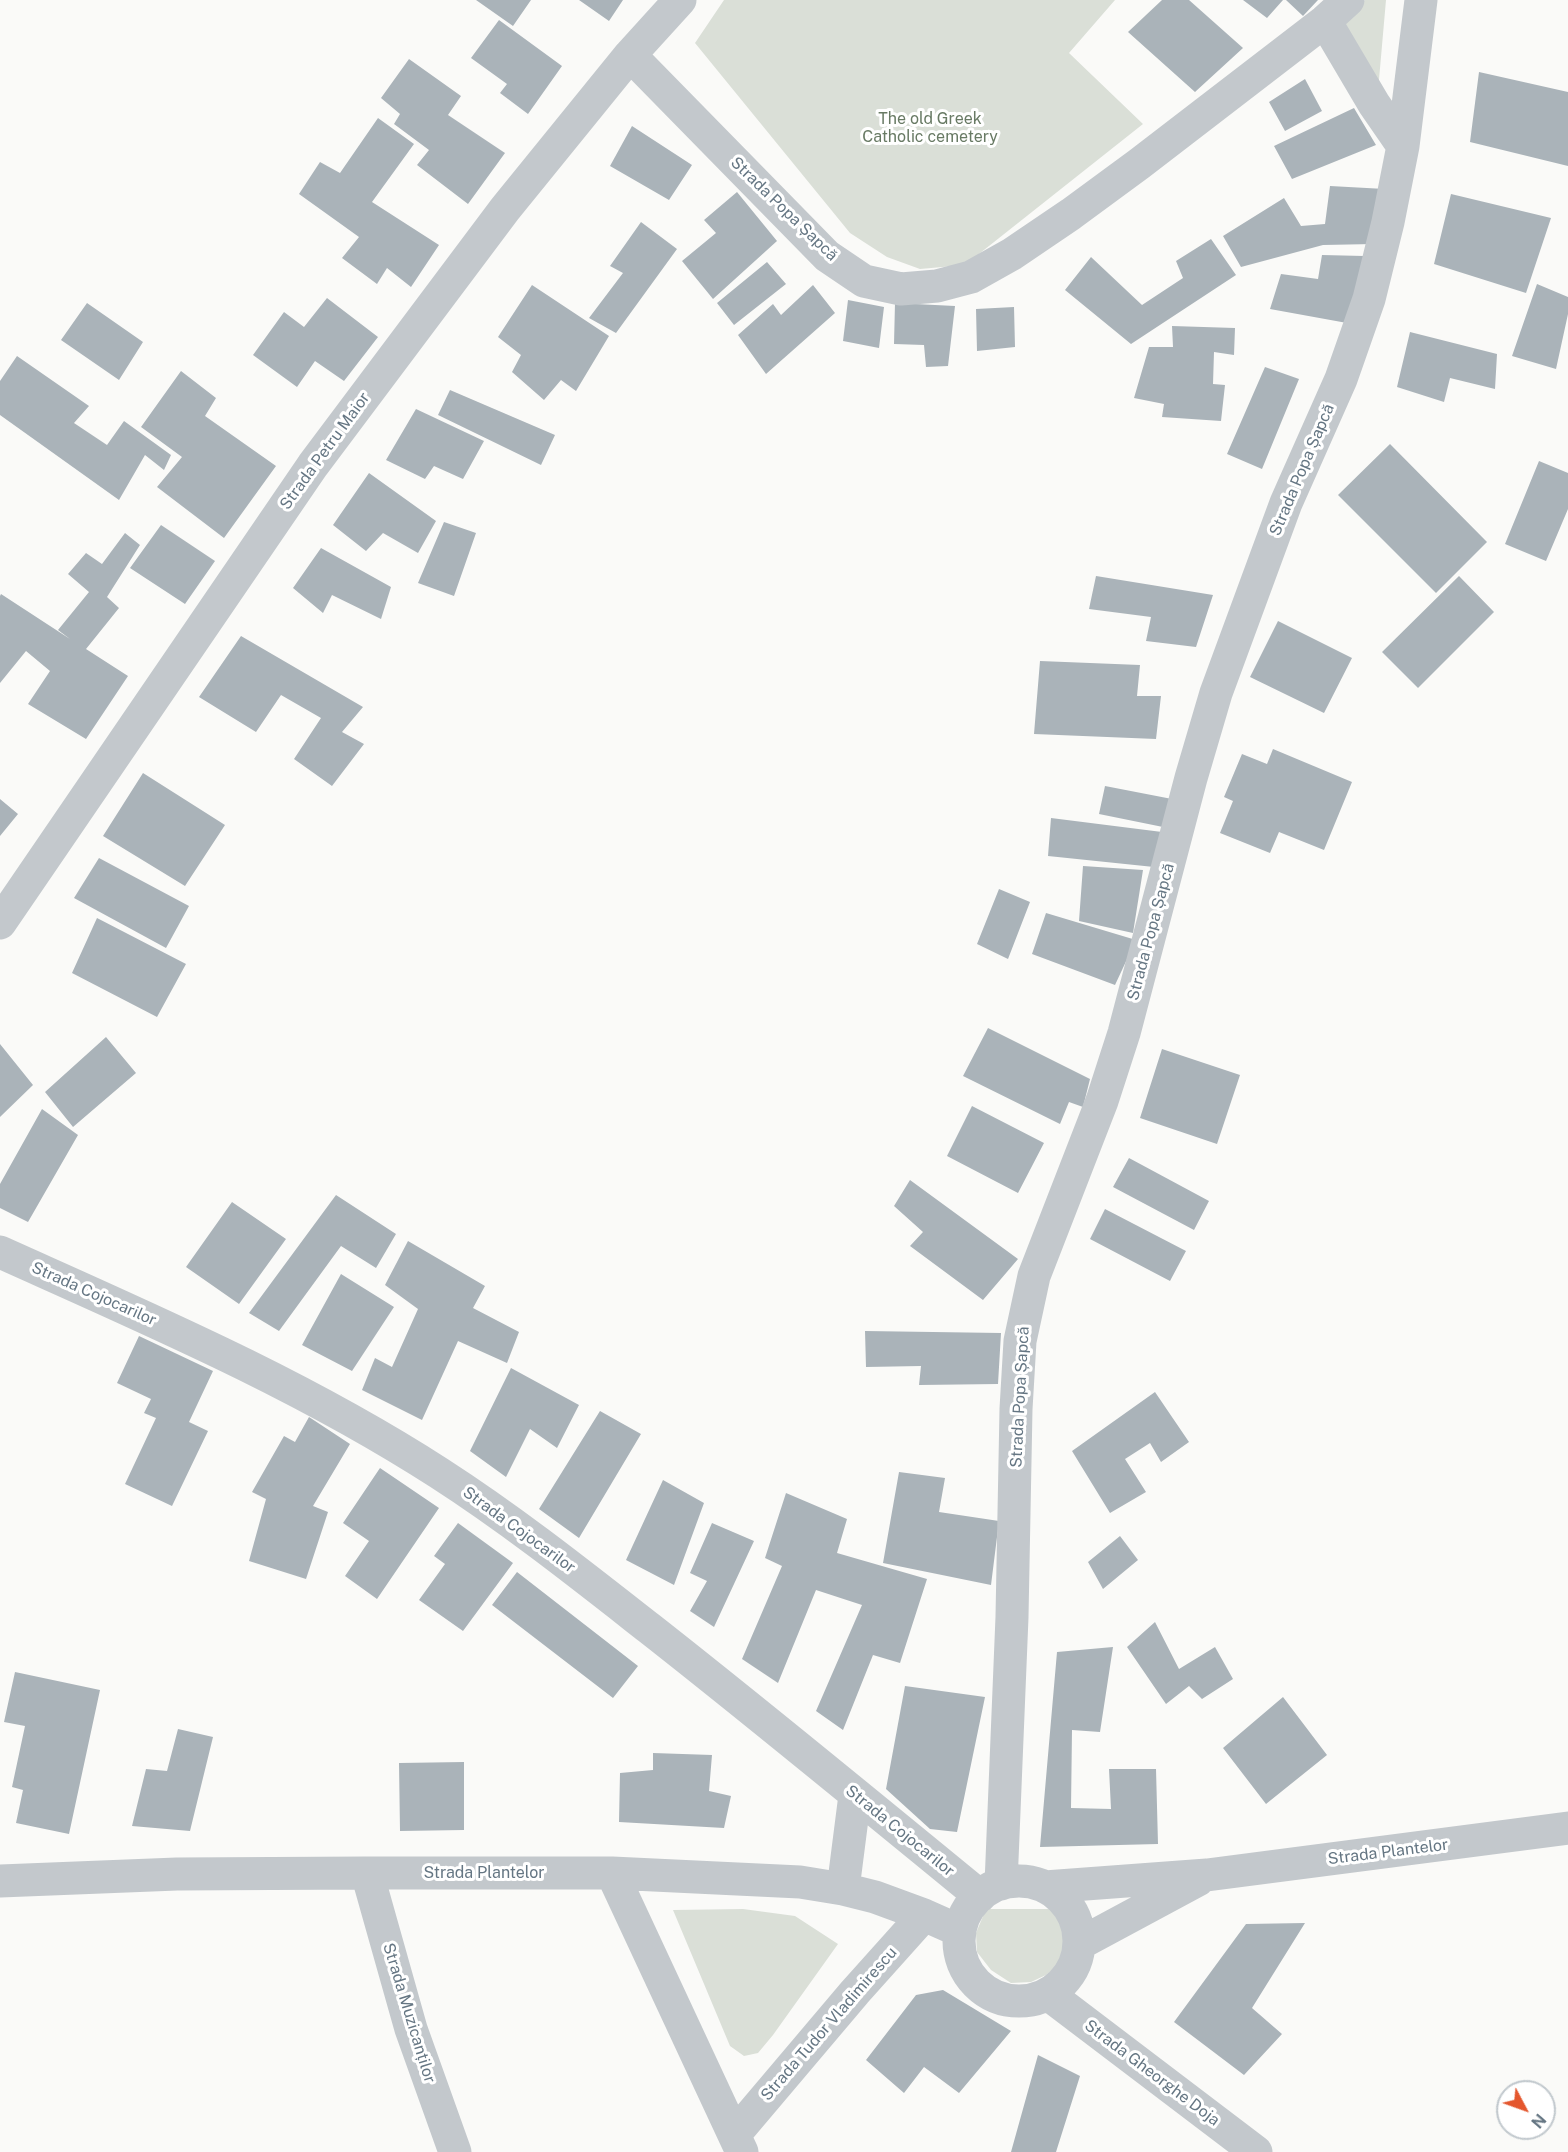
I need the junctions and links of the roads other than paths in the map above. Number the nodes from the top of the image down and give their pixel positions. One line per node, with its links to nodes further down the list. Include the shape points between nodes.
1 (680, 0): 4 (street, Strada Petru Maior)
2 (1421, 0): 5 (street, Strada Popa Șapcă)
3 (1337, 10): 4 (street, Strada Popa Șapcă, via 1139,164 1012,254 971,277 937,286 901,289 864,281 827,256); 5 (street, via 1374,104)
4 (630, 55): 6 (street, Strada Petru Maior, via 505,209 313,465)
5 (1403, 146): 16 (street, Strada Popa Șapcă, via 1369,299 1341,379 1286,503 1216,693 1124,1033 1034,1276 1020,1341 1012,1617)
6 (0, 923)
7 (0, 1252): 8 (street, Strada Cojocarilor, via 256,1370 438,1472 580,1574)
8 (855, 1795): 15 (street); 16 (street, Strada Cojocarilor)
9 (1568, 1828): 12 (street, Strada Plantelor)
10 (367, 1873): 11 (street, Strada Plantelor); 13 (street, Strada Plantelor, via 177,1874); 22 (street, Strada Muzicanților, via 411,2028)
11 (612, 1873): 15 (street, Strada Plantelor, via 800,1882); 21 (street, Strada Tudor Vladimirescu)
12 (1207, 1875): 14 (street, Strada Plantelor); 19 (street, Strada Plantelor)
13 (0, 1881)
14 (1045, 1887): 16 (street, via 1015,1881); 19 (street, via 1071,1911)
15 (843, 1888): 17 (street, Strada Plantelor)
16 (991, 1890): 18 (street, via 967,1912)
17 (924, 1915): 18 (street, Strada Plantelor); 21 (street, Strada Tudor Vladimirescu, via 855,1992)
18 (960, 1931): 20 (street, via 965,1969 992,1995 1011,2001)
19 (1079, 1944): 20 (street, via 1064,1981)
20 (1048, 1994): 23 (street, Strada Gheorghe Doja)
21 (738, 2144)
22 (455, 2152)
23 (1256, 2152)

